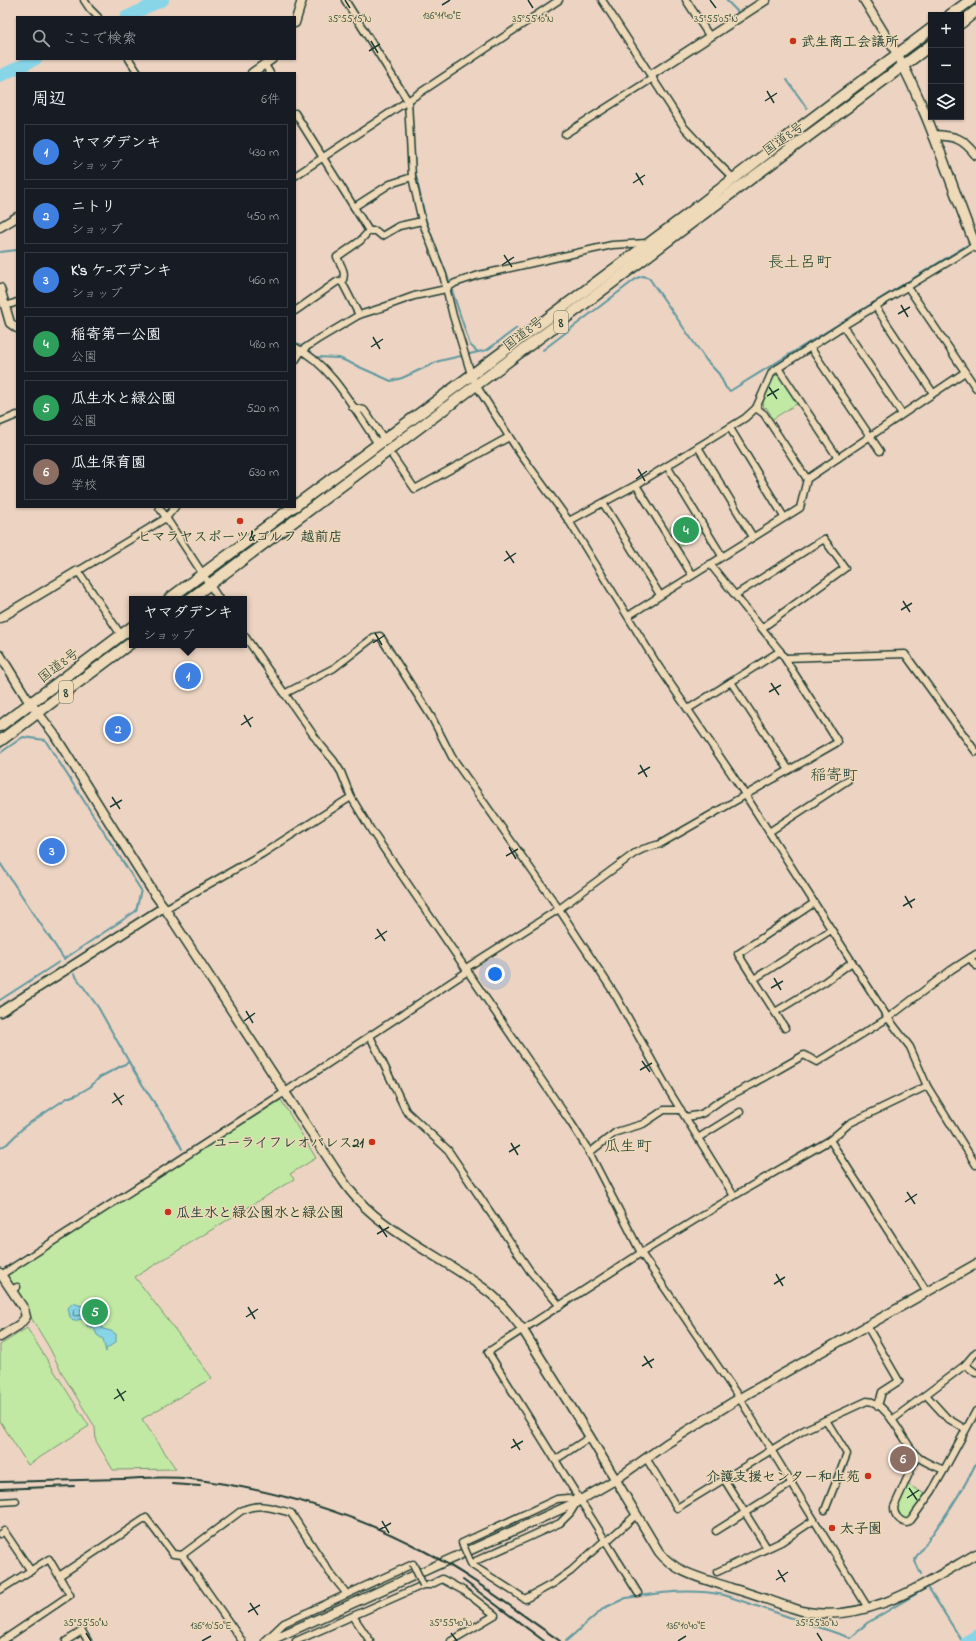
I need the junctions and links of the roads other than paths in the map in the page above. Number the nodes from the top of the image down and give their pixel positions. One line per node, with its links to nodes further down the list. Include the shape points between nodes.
1 (84, 0): 12 (street)
2 (302, 0): 13 (street)
3 (345, 0): 27 (street)
4 (559, 0): 27 (street)
5 (602, 0): 26 (street)
6 (686, 0): 16 (street)
7 (766, 0): 16 (street)
8 (864, 0): 18 (street)
9 (971, 0): 11 (highway)
10 (976, 11): 14 (highway)
11 (954, 12)
12 (97, 16)
13 (296, 21)
14 (964, 21)
15 (928, 31): 18 (highway, 国道8号 / 8)
16 (710, 37): 26 (street)
17 (928, 47): 22 (highway, 国道8号 / 8)
18 (897, 54): 22 (main road); 35 (highway, 国道8号 / 8)
19 (130, 60): 23 (street)
20 (271, 60): 21 (street)
21 (265, 65): 24 (street); 25 (street)
22 (904, 66): 30 (main road); 61 (highway, 国道8号 / 8, via 691,222)
23 (137, 72)
24 (254, 72)
25 (269, 72)
26 (652, 76): 29 (street); 35 (street, via 684,127)
27 (408, 101): 32 (street); 34 (street)
28 (296, 115): 32 (street)
29 (565, 134)
30 (933, 135): 31 (street, via 952,136); 42 (main road)
31 (974, 150)
32 (324, 158): 33 (street); 36 (street)
33 (296, 175)
34 (412, 177): 36 (street, via 390,184); 38 (street)
35 (734, 179): 41 (highway, 国道8号 / 8)
36 (354, 207): 40 (street)
37 (16, 218): 39 (street)
38 (422, 221): 40 (street, via 398,226 382,236 376,231); 46 (street)
39 (0, 228)
40 (369, 231): 43 (street, via 360,241 337,257 344,272)
41 (647, 243): 46 (street, via 612,245 479,275 455,283); 60 (highway, 国道8号 / 8)
42 (976, 246): 44 (street)
43 (342, 282): 50 (street, via 338,281); 51 (street)
44 (907, 286): 49 (street); 59 (street)
45 (0, 288): 48 (street)
46 (446, 289): 51 (street, via 414,296); 60 (street)
47 (16, 302): 48 (street)
48 (6, 306): 53 (street, via 10,323)
49 (876, 306): 52 (street); 63 (street)
50 (296, 310)
51 (359, 315): 56 (street)
52 (843, 326): 55 (street); 66 (street)
53 (16, 327)
54 (296, 347): 56 (street)
55 (810, 347): 58 (street); 70 (street)
56 (302, 350): 57 (street); 64 (street, via 327,371)
57 (296, 360)
58 (778, 368): 65 (street, via 772,372); 76 (street)
59 (965, 372): 62 (street); 63 (street)
60 (471, 374): 61 (street); 72 (highway, 国道8号 / 8)
61 (476, 385): 71 (street); 94 (highway, 国道8号 / 8)
62 (976, 388)
63 (933, 393): 66 (street)
64 (355, 407): 72 (street); 72 (street)
65 (756, 408): 69 (street); 78 (street, via 764,414)
66 (902, 414): 70 (street)
67 (16, 415): 68 (street)
68 (0, 422)
69 (730, 428): 73 (street); 85 (street)
70 (870, 436): 74 (street); 76 (street)
71 (509, 437): 75 (street, via 415,489); 87 (street)
72 (379, 439): 80 (highway, 国道8号 / 8)
73 (698, 447): 77 (street); 88 (street)
74 (880, 451)
75 (393, 458)
76 (838, 458): 78 (street)
77 (667, 466): 79 (street); 89 (street)
78 (807, 479): 85 (street, via 800,508)
79 (636, 485): 81 (street); 93 (street)
80 (296, 503)
81 (603, 503): 87 (street); 95 (street)
82 (160, 508): 86 (street)
83 (174, 508): 86 (street)
84 (290, 508): 92 (highway, 国道8号 / 8)
85 (784, 517): 88 (street)
86 (166, 518): 91 (street); 92 (street)
87 (569, 521): 100 (street)
88 (753, 537): 89 (street)
89 (722, 556): 90 (street)
90 (710, 564): 93 (street); 96 (street)
91 (78, 571): 101 (street); 104 (street)
92 (203, 574): 94 (street); 97 (highway, 国道8号 / 8)
93 (692, 575): 95 (street)
94 (209, 585): 98 (highway, 国道8号 / 8); 99 (street)
95 (660, 595): 100 (street)
96 (735, 595): 102 (street); 102 (street, via 824,538 845,568)
97 (173, 596)
98 (194, 596)
99 (217, 596)
100 (628, 616): 113 (street)
101 (0, 618)
102 (762, 628): 107 (street)
103 (129, 629): 104 (highway, 国道8号 / 8)
104 (121, 635): 112 (highway, 国道8号 / 8)
105 (247, 639): 111 (street)
106 (129, 644): 114 (highway, 国道8号 / 8)
107 (780, 651): 109 (street); 110 (street)
108 (0, 655): 112 (street)
109 (785, 658): 117 (street, via 906,654); 118 (street, via 838,742)
110 (731, 682): 113 (street); 118 (street)
111 (284, 694): 121 (street, via 341,772); 125 (street, via 334,668 374,637 380,636 432,718 452,756)
112 (31, 703): 114 (street); 115 (highway, 国道8号 / 8)
113 (688, 709): 120 (street)
114 (38, 714): 116 (highway, 国道8号 / 8); 124 (street, via 54,734)
115 (0, 726)
116 (0, 741)
117 (976, 752)
118 (789, 770): 120 (street)
119 (848, 780): 122 (street)
120 (746, 795): 122 (street); 125 (street, via 660,844 643,849)
121 (351, 797): 124 (street, via 262,854); 131 (street)
122 (769, 832): 123 (street)
123 (814, 903): 126 (street); 132 (street, via 738,954)
124 (165, 908): 133 (street); 139 (street)
125 (559, 909): 131 (street); 140 (street, via 616,996)
126 (831, 930): 129 (street); 132 (street)
127 (976, 954): 128 (street)
128 (970, 958): 130 (street); 135 (street)
129 (852, 962): 134 (street); 135 (street)
130 (976, 966)
131 (467, 969): 137 (street); 145 (street)
132 (754, 979): 134 (street)
133 (0, 1012)
134 (775, 1012): 136 (street)
135 (888, 1018): 138 (street, via 910,1047); 142 (street, via 817,1062 804,1055 721,1100 703,1113)
136 (785, 1028)
137 (370, 1036): 139 (street); 152 (street, via 406,1111 448,1150 530,1271)
138 (927, 1086): 144 (street, via 850,1123); 146 (street)
139 (285, 1092): 150 (street); 154 (street, via 343,1181 364,1206 384,1223 492,1294)
140 (681, 1110): 142 (street); 145 (street, via 664,1110 643,1124 616,1132)
141 (740, 1112): 143 (street)
142 (686, 1117): 143 (street)
143 (698, 1138): 147 (street)
144 (830, 1140): 147 (street); 151 (street)
145 (589, 1153): 148 (street)
146 (976, 1165)
147 (734, 1196): 148 (street)
148 (641, 1253): 152 (street); 160 (street)
149 (976, 1264): 151 (street)
150 (1, 1274): 155 (street, via 14,1288 26,1317 19,1325)
151 (927, 1292): 153 (street)
152 (560, 1306): 154 (street)
153 (866, 1326): 160 (street); 161 (street, via 899,1381 882,1392)
154 (523, 1330): 166 (street); 170 (street, via 488,1352)
155 (0, 1337)
156 (976, 1352): 157 (street)
157 (965, 1365): 158 (street); 159 (street)
158 (976, 1373)
159 (926, 1395): 164 (street); 165 (street, via 947,1418)
160 (740, 1399): 167 (street); 169 (street)
161 (878, 1406): 163 (street, via 867,1401); 164 (street, via 885,1410)
162 (976, 1411): 165 (street)
163 (826, 1420): 167 (street); 178 (street, via 847,1454)
164 (892, 1420): 168 (street)
165 (965, 1429): 171 (street)
166 (590, 1437): 170 (street); 173 (street)
167 (772, 1450): 172 (street); 174 (street)
168 (917, 1456): 171 (street); 171 (street, via 894,1507 896,1516 904,1522 911,1520)
169 (646, 1458): 172 (street, via 677,1508); 173 (street)
170 (555, 1460): 177 (street)
171 (944, 1470)
172 (724, 1479): 179 (street)
173 (615, 1480): 177 (street); 180 (street)
174 (792, 1483): 179 (street); 181 (street)
175 (16, 1501): 176 (street)
176 (0, 1502)
177 (579, 1502): 185 (street); 189 (street, via 560,1523); 189 (street, bridge, via 568,1498 557,1499 462,1543); 204 (street)
178 (825, 1510)
179 (745, 1513): 183 (street); 186 (street)
180 (636, 1515): 185 (street); 197 (street, via 658,1552 680,1570 806,1612 831,1614)
181 (814, 1520): 186 (street, via 792,1536); 197 (street)
182 (0, 1525): 184 (street)
183 (716, 1531)
184 (2, 1532): 190 (street)
185 (605, 1541): 189 (street, via 571,1571 525,1599); 195 (street)
186 (767, 1548): 191 (street)
187 (976, 1554): 197 (street, via 896,1598)
188 (182, 1555): 192 (street, via 173,1554 146,1518); 196 (street, via 241,1512 251,1507 262,1506 291,1513 330,1573); 202 (street)
189 (470, 1562)
190 (31, 1571): 192 (street, via 49,1559); 194 (street)
191 (717, 1572)
192 (59, 1576): 199 (street, via 70,1595)
193 (423, 1586): 196 (street, bridge, via 414,1564); 198 (street); 207 (street, via 430,1586 442,1579 464,1591 495,1615)
194 (0, 1590)
195 (638, 1593)
196 (347, 1594): 203 (street, via 284,1623)
197 (868, 1608)
198 (353, 1616): 205 (street); 206 (street)
199 (2, 1641)
200 (66, 1641): 201 (street, via 82,1631)
201 (88, 1641)
202 (242, 1641)
203 (265, 1641)
204 (269, 1641)
205 (296, 1641)
206 (370, 1641)
207 (451, 1641)

